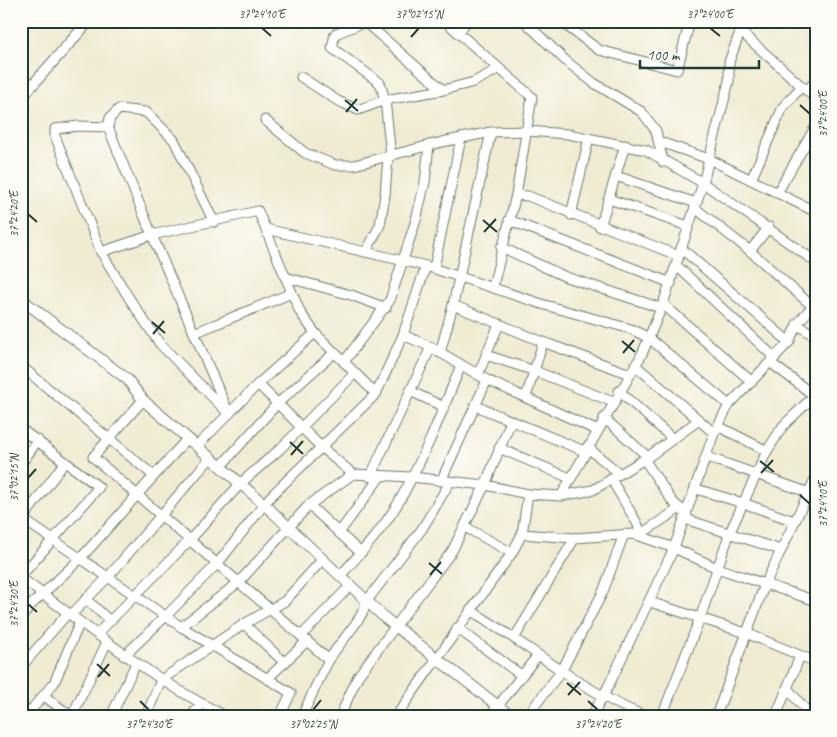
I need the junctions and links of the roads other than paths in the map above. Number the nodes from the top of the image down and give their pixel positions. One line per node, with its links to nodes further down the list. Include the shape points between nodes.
1 (89, 21): 16 (street)
2 (445, 21): 10 (street)
3 (467, 21): 10 (street)
4 (524, 21): 26 (street, via 594,84 642,112)
5 (560, 21): 8 (street, via 599,50 678,70)
6 (672, 21): 8 (street)
7 (744, 21): 9 (street)
8 (690, 24)
9 (740, 31): 14 (street); 30 (street, via 729,62 729,81)
10 (458, 33): 11 (street)
11 (498, 69): 15 (street, via 474,82); 22 (street, via 532,97)
12 (301, 77): 18 (street, via 358,110)
13 (816, 81): 14 (street)
14 (804, 88): 17 (street); 33 (street, via 783,107)
15 (443, 90): 18 (street); 18 (street, via 365,22 335,34 332,48 380,83)
16 (21, 98)
17 (816, 99)
18 (385, 100): 29 (street)
19 (265, 120): 29 (street, via 306,153 335,165 354,165)
20 (108, 126): 42 (street, via 110,118 119,109 146,112 174,140); 47 (street); 50 (street, via 55,129)
21 (816, 126): 35 (street)
22 (526, 131): 23 (street); 25 (street); 36 (street)
23 (491, 132): 24 (street); 57 (street)
24 (461, 138): 27 (street); 56 (street)
25 (589, 138): 28 (street); 40 (street)
26 (660, 142): 30 (street); 31 (street)
27 (429, 145): 29 (street); 53 (street, via 425,182)
28 (625, 145): 31 (street, via 646,150); 32 (street)
29 (389, 157): 51 (street, via 380,225)
30 (709, 159): 33 (street); 34 (street)
31 (663, 162): 34 (street)
32 (616, 176): 37 (street); 38 (street)
33 (751, 180): 35 (street)
34 (703, 184): 38 (street); 45 (street)
35 (777, 193): 39 (street)
36 (516, 195): 40 (street, via 528,196); 41 (street)
37 (609, 199): 43 (street); 44 (street)
38 (695, 206): 44 (street); 49 (street)
39 (815, 211)
40 (571, 215): 43 (street)
41 (509, 220): 48 (street); 59 (street)
42 (214, 222): 46 (street, via 258,211); 47 (street)
43 (600, 226): 52 (street)
44 (688, 226): 52 (street)
45 (769, 228): 49 (street); 54 (street)
46 (266, 229): 51 (street); 58 (street)
47 (152, 235): 50 (street); 70 (street)
48 (501, 247): 60 (street); 65 (street, via 566,276)
49 (750, 251): 63 (street)
50 (101, 252): 104 (street, via 160,344)
51 (366, 252): 53 (street)
52 (680, 252): 55 (street); 76 (street)
53 (404, 262): 56 (street); 66 (street)
54 (816, 262)
55 (677, 266): 59 (street); 81 (street)
56 (430, 267): 57 (street); 72 (street)
57 (460, 276): 60 (street); 64 (street)
58 (285, 277): 61 (street); 66 (street)
59 (671, 283): 65 (street)
60 (493, 286): 74 (street, via 631,329)
61 (292, 293): 70 (street); 71 (street)
62 (24, 300): 67 (street); 98 (street, via 127,379)
63 (814, 304): 69 (street)
64 (453, 305): 68 (street); 79 (street)
65 (662, 306): 74 (street); 91 (street)
66 (386, 308): 82 (street)
67 (21, 312)
68 (500, 324): 75 (street); 80 (street)
69 (797, 324): 73 (street); 76 (street)
70 (194, 333): 104 (street)
71 (315, 334): 78 (street); 92 (street)
72 (403, 336): 77 (street); 95 (street)
73 (816, 337)
74 (649, 338): 84 (street); 101 (street)
75 (543, 342): 86 (street); 88 (street)
76 (789, 342): 81 (street)
77 (431, 347): 79 (street); 93 (street)
78 (334, 353): 82 (street); 100 (street)
79 (440, 353): 83 (street)
80 (486, 355): 86 (street); 89 (street)
81 (773, 360): 91 (street); 96 (street)
82 (344, 362): 87 (street)
83 (461, 365): 89 (street); 103 (street)
84 (635, 365): 88 (street); 106 (street)
85 (21, 366): 112 (street)
86 (535, 371): 97 (street); 99 (street)
87 (355, 373): 95 (street); 109 (street)
88 (630, 374): 94 (street)
89 (478, 375): 90 (street)
90 (487, 380): 97 (street); 102 (street)
91 (752, 382): 101 (street)
92 (258, 384): 100 (street); 104 (street)
93 (410, 391): 103 (street); 131 (street)
94 (620, 391): 99 (street); 114 (street)
95 (376, 394): 117 (street)
96 (815, 396): 120 (street, via 783,426)
97 (526, 398): 110 (street)
98 (144, 400): 112 (street); 113 (street)
99 (613, 402): 105 (street)
100 (278, 404): 109 (street); 126 (street)
101 (729, 405): 111 (street)
102 (476, 406): 107 (street); 137 (street)
103 (444, 407): 133 (street)
104 (229, 414): 116 (street)
105 (604, 418): 110 (street); 123 (street)
106 (699, 420): 111 (street); 114 (street)
107 (511, 421): 118 (street); 119 (street)
108 (21, 428): 115 (street)
109 (301, 428): 117 (street); 138 (street)
110 (596, 430): 119 (street)
111 (716, 430): 120 (street); 122 (street)
112 (108, 439): 130 (street); 143 (street, via 93,457)
113 (187, 439): 116 (street); 130 (street)
114 (673, 439): 123 (street)
115 (38, 440): 124 (street); 125 (street)
116 (197, 446): 121 (street)
117 (322, 448): 127 (street); 146 (street)
118 (499, 448): 135 (street); 139 (street)
119 (586, 449): 128 (street); 135 (street)
120 (767, 450): 129 (street)
121 (211, 457): 126 (street); 149 (street)
122 (706, 457): 129 (street); 140 (street)
123 (646, 458): 128 (street); 148 (street, via 672,501)
124 (66, 462): 150 (street); 160 (street, via 99,487)
125 (21, 464)
126 (221, 466): 138 (street)
127 (353, 474): 131 (street); 147 (street)
128 (620, 474): 136 (street)
129 (756, 475): 141 (street); 145 (street)
130 (154, 476): 143 (street)
131 (370, 477): 132 (street)
132 (380, 477): 133 (street); 155 (street)
133 (411, 477): 137 (street); 164 (street, via 397,506)
134 (816, 477): 141 (street)
135 (570, 478): 144 (street)
136 (611, 479): 144 (street, via 593,490); 158 (street)
137 (446, 481): 139 (street); 180 (street, via 422,529)
138 (241, 483): 146 (street); 161 (street)
139 (485, 485): 142 (street); 152 (street)
140 (696, 489): 145 (street); 148 (street)
141 (807, 492): 151 (street)
142 (528, 494): 144 (street); 156 (street)
143 (137, 496): 149 (street); 166 (street)
144 (560, 496)
145 (743, 503): 151 (street); 154 (street)
146 (264, 504): 153 (street); 168 (street)
147 (309, 505): 153 (street); 155 (street)
148 (684, 514): 154 (street); 158 (street); 162 (street)
149 (160, 516): 161 (street); 170 (street)
150 (22, 520): 160 (street)
151 (794, 521): 163 (street)
152 (465, 527): 165 (street); 192 (street, via 452,551)
153 (288, 528): 167 (street); 173 (street)
154 (730, 532): 163 (street); 169 (street)
155 (339, 533): 164 (street)
156 (522, 534): 159 (street); 165 (street)
157 (624, 534): 158 (street); 159 (street); 209 (street, via 603,592)
158 (642, 535): 162 (street)
159 (575, 538): 196 (street)
160 (54, 540): 166 (street); 172 (street)
161 (189, 541): 168 (street); 177 (street)
162 (674, 548): 169 (street); 181 (street)
163 (781, 550): 174 (street)
164 (361, 553): 171 (street)
165 (512, 554): 183 (street)
166 (81, 558): 170 (street); 176 (street)
167 (322, 560): 171 (street); 182 (street, via 286,601)
168 (218, 562): 173 (street); 185 (street)
169 (717, 568): 174 (street); 187 (street)
170 (109, 576): 177 (street); 178 (street)
171 (340, 576): 175 (street)
172 (21, 577): 176 (street)
173 (239, 582): 182 (street); 191 (street)
174 (765, 584): 179 (street); 194 (street)
175 (350, 586): 180 (street); 197 (street)
176 (44, 594): 184 (street); 186 (street)
177 (135, 597): 185 (street); 188 (street)
178 (86, 599): 184 (street); 188 (street)
179 (816, 601)
180 (366, 602): 192 (street); 204 (street, via 365,610)
181 (650, 602): 187 (street); 215 (street)
182 (271, 608): 190 (street); 197 (street)
183 (470, 610): 193 (street); 196 (street)
184 (70, 614): 189 (street); 208 (street)
185 (166, 616): 191 (street); 201 (street)
186 (21, 618)
187 (700, 618): 194 (street); 233 (street)
188 (110, 621): 195 (street)
189 (80, 622): 195 (street); 214 (street, via 54,683)
190 (244, 624): 199 (street); 207 (street)
191 (181, 627): 199 (street)
192 (397, 627): 203 (street); 226 (street, via 358,676)
193 (457, 628): 203 (street); 210 (street)
194 (746, 633): 202 (street); 234 (street)
195 (97, 634): 198 (street)
196 (515, 637): 200 (street)
197 (304, 638): 204 (street); 207 (street)
198 (106, 644): 201 (street); 219 (street)
199 (211, 645): 211 (street); 212 (street)
200 (538, 654): 209 (street); 210 (street)
201 (124, 656): 206 (street)
202 (800, 656): 205 (street); 213 (street)
203 (436, 658): 217 (street); 227 (street)
204 (329, 660): 225 (street)
205 (816, 662)
206 (136, 663): 212 (street); 220 (street)
207 (285, 663): 211 (street)
208 (21, 667)
209 (562, 670): 215 (street); 230 (street)
210 (521, 675): 217 (street)
211 (267, 679): 224 (street, via 291,693)
212 (161, 680): 216 (street); 221 (street)
213 (787, 688): 235 (street); 236 (street)
214 (44, 696): 218 (street); 219 (street)
215 (603, 697): 231 (street); 232 (street)
216 (202, 704): 222 (street); 223 (street)
217 (497, 705): 228 (street); 229 (street)
218 (26, 716)
219 (72, 716)
220 (111, 716)
221 (146, 716)
222 (191, 716)
223 (225, 716)
224 (280, 716)
225 (302, 716)
226 (340, 716)
227 (396, 716)
228 (490, 716)
229 (511, 716)
230 (527, 716)
231 (592, 716)
232 (645, 716)
233 (662, 716)
234 (716, 716)
235 (776, 716)
236 (811, 716)

